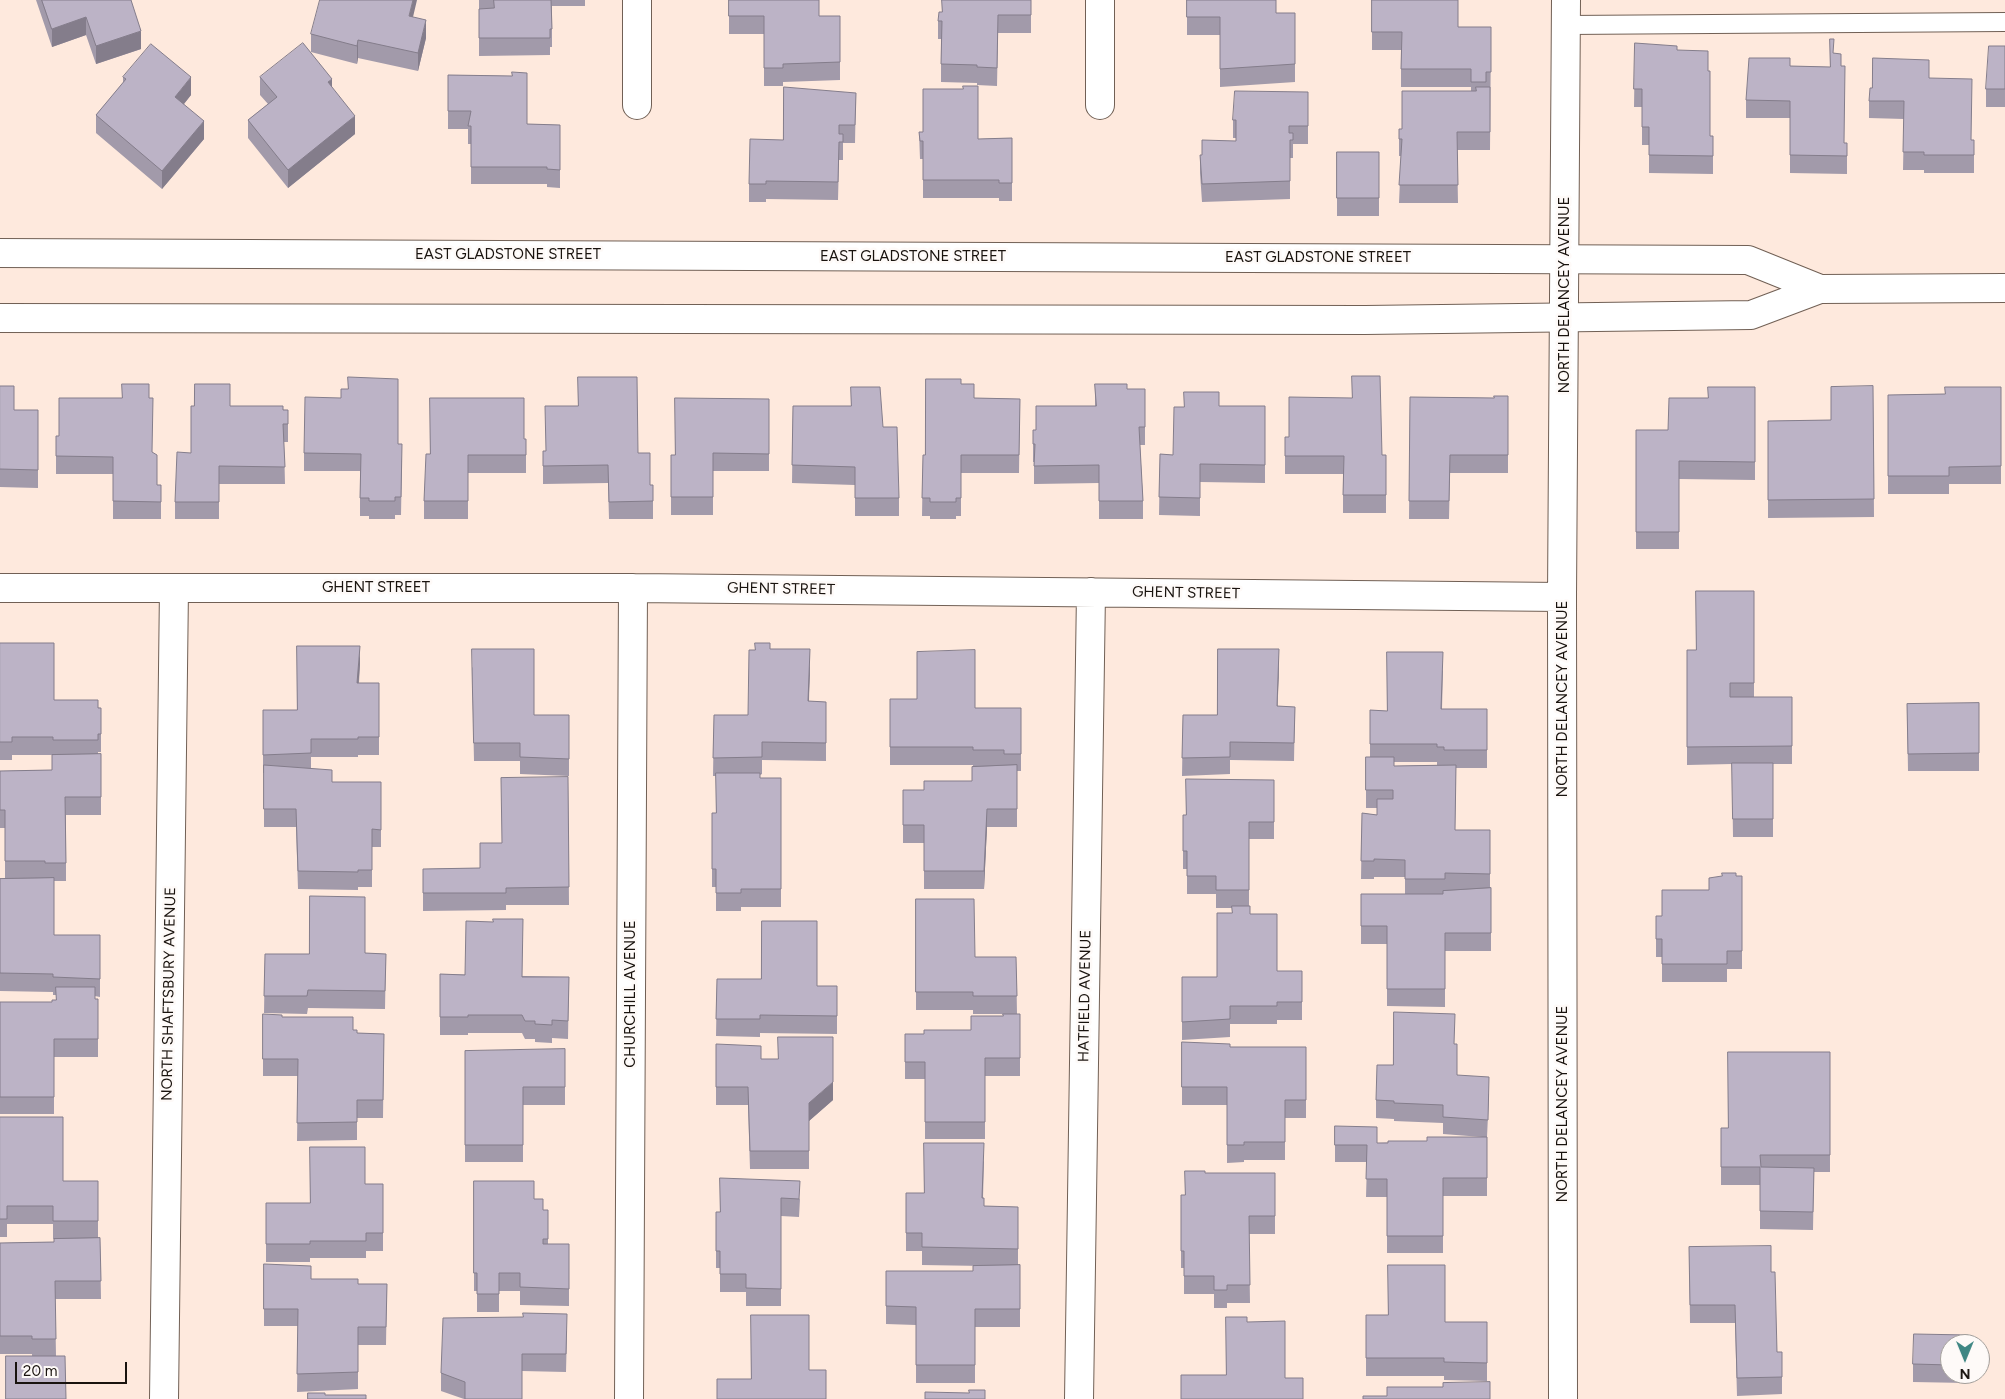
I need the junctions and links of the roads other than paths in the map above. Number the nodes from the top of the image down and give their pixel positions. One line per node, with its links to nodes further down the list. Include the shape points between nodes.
1 (637, 0): 5 (street)
2 (1100, 0): 6 (street)
3 (1566, 12): 4 (lane); 8 (street, NORTH DELANCEY AVENUE)
4 (2005, 22)
5 (637, 105)
6 (1100, 105)
7 (0, 253): 8 (street, EAST GLADSTONE STREET)
8 (1566, 259): 10 (street, EAST GLADSTONE STREET, via 1748,260); 11 (street, NORTH DELANCEY AVENUE)
9 (2005, 288): 10 (street, EAST GLADSTONE STREET)
10 (1820, 289): 11 (street, EAST GLADSTONE STREET, via 1751,315)
11 (1565, 317): 12 (street, EAST GLADSTONE STREET, via 1365,320); 17 (street, NORTH DELANCEY AVENUE)
12 (0, 318)
13 (0, 588): 14 (street, GHENT STREET)
14 (174, 588): 15 (street, GHENT STREET); 18 (street, NORTH SHAFTSBURY AVENUE)
15 (633, 588): 16 (street, GHENT STREET); 19 (street, CHURCHILL AVENUE)
16 (1092, 592): 17 (street, GHENT STREET); 20 (street, HATFIELD AVENUE)
17 (1562, 597): 21 (street, NORTH DELANCEY AVENUE)
18 (164, 1399)
19 (629, 1399)
20 (1079, 1399)
21 (1563, 1399)

